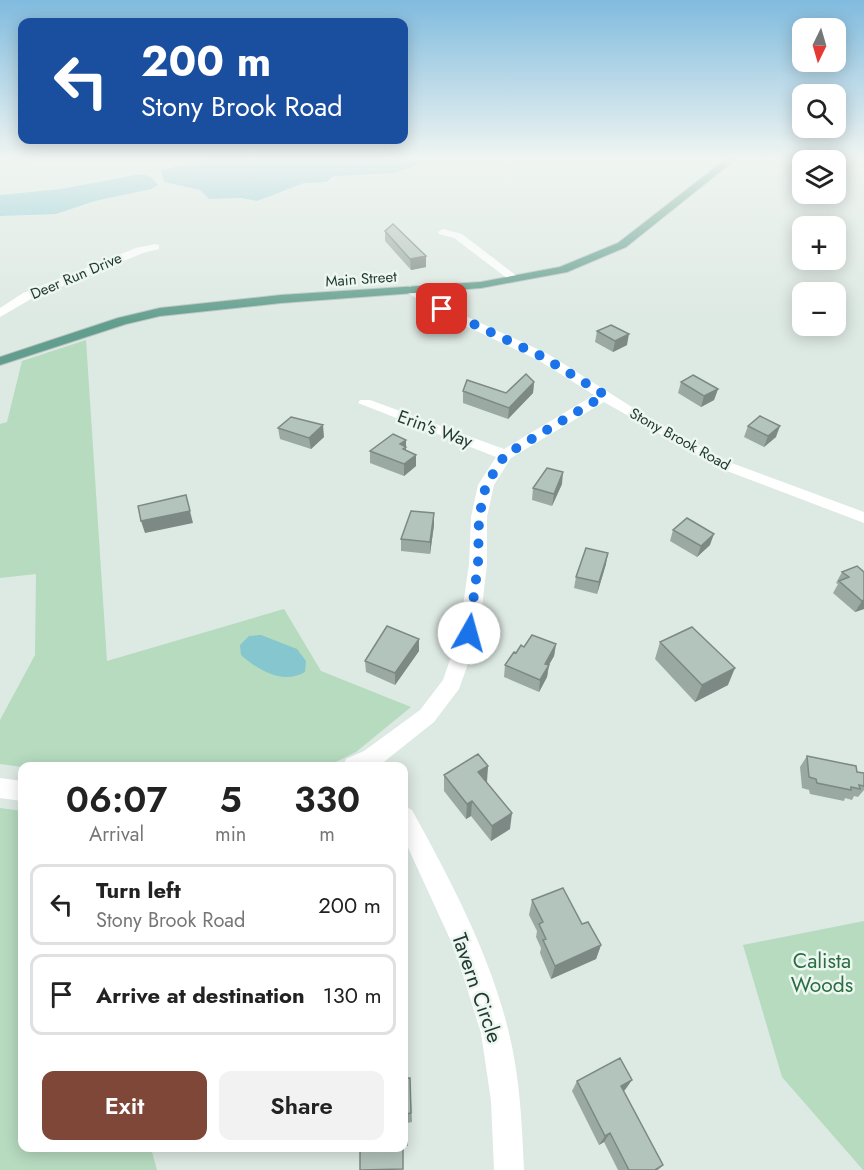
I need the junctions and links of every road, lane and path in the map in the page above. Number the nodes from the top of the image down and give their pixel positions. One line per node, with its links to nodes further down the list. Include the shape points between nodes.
1 (662, 214): 4 (main road, Main Street, via 622,245 563,270)
2 (443, 232): 4 (street, via 458,236)
3 (155, 247): 6 (street, Deer Run Drive, via 54,285)
4 (516, 280): 5 (main road, Main Street)
5 (410, 290): 7 (main road, Main Street, via 160,312); 8 (street, Stony Brook Road, via 543,357)
6 (0, 313)
7 (1, 359)
8 (605, 395): 10 (street); 11 (street, Stony Brook Road, via 724,465)
9 (365, 403): 10 (street, Erin's Way)
10 (505, 455): 12 (street, via 486,485 479,517 478,564 469,633 452,683 427,716)
11 (864, 518)
12 (370, 762)
13 (0, 788): 14 (street)
14 (18, 790)
15 (408, 825): 16 (street, Tavern Circle, via 434,874 484,996 501,1066)
16 (509, 1170)

